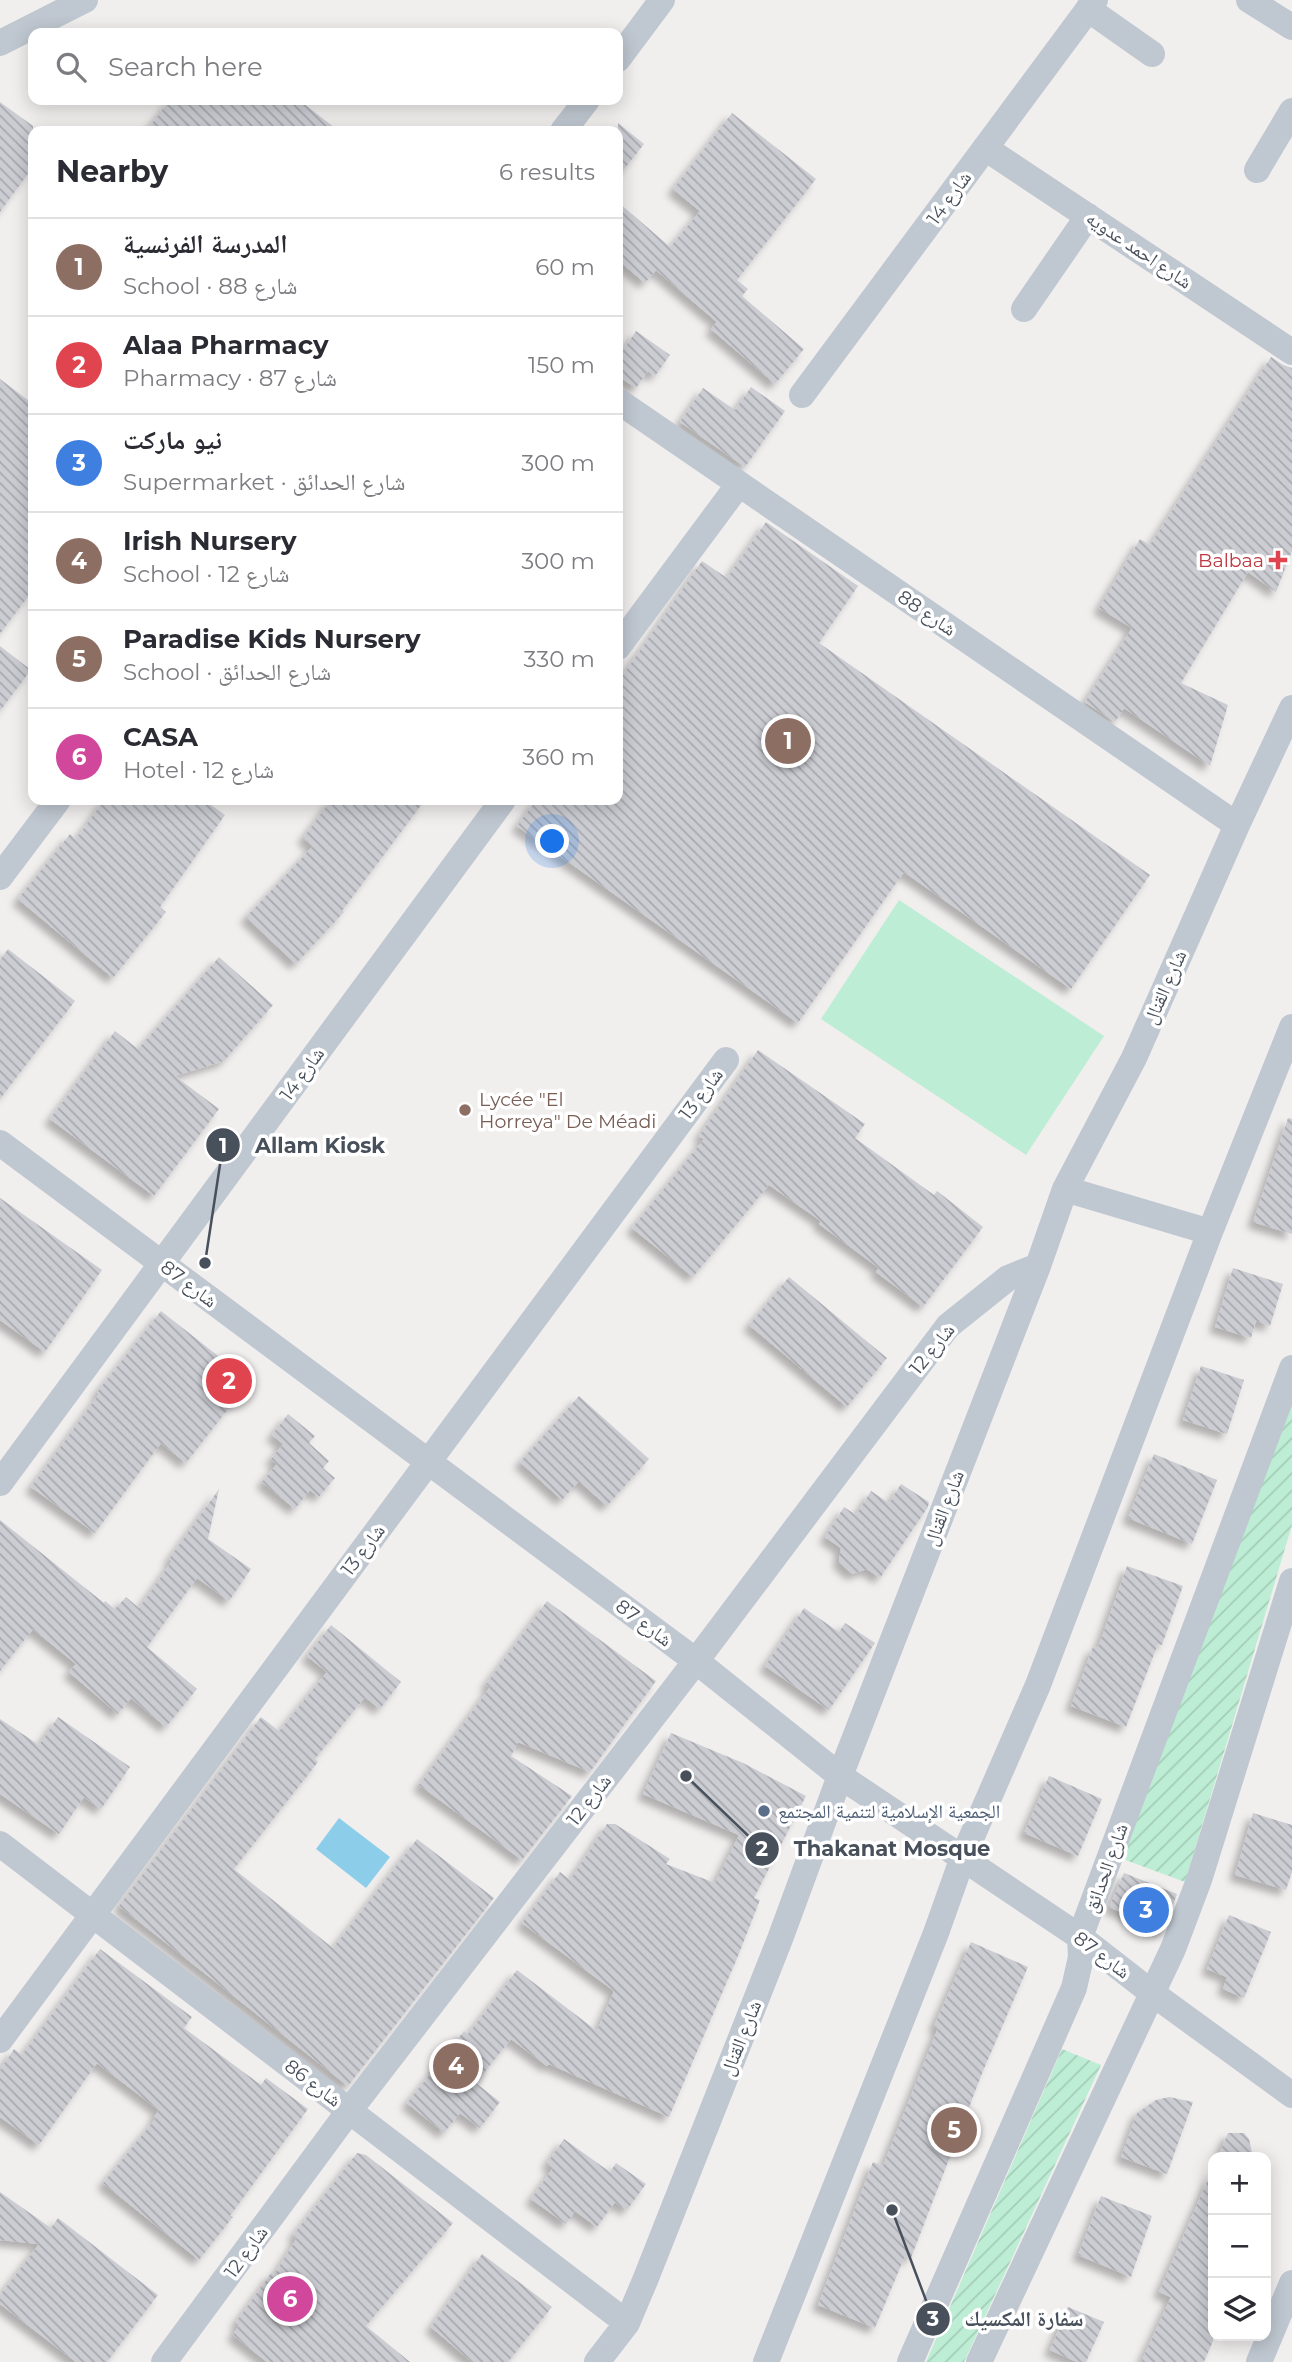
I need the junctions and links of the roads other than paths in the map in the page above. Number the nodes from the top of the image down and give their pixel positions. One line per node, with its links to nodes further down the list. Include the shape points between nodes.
1 (86, 0): 6 (street)
2 (662, 0): 9 (street)
3 (1249, 0): 5 (street)
4 (1092, 5): 10 (street); 14 (street, شارع 14)
5 (1292, 27)
6 (30, 28)
7 (28, 29): 8 (street)
8 (0, 43)
9 (623, 52)
10 (1152, 54)
11 (583, 105): 13 (street)
12 (1292, 111): 15 (street)
13 (567, 126)
14 (985, 148): 16 (street, شارع احمد عدويه); 19 (street, شارع 14)
15 (1257, 170)
16 (1088, 216): 17 (street); 18 (street, شارع احمد عدويه)
17 (1024, 309)
18 (1292, 352)
19 (802, 395)
20 (623, 404): 21 (street, شارع 88)
21 (739, 484): 22 (street); 26 (street, شارع 88)
22 (623, 640)
23 (1292, 708): 26 (street, شارع القنال)
24 (54, 805): 27 (street)
25 (490, 805): 33 (street, شارع 14)
26 (1237, 825): 31 (street, شارع القنال, via 1134,1058)
27 (0, 877)
28 (1292, 1027): 32 (street)
29 (726, 1060): 36 (street, شارع 13)
30 (0, 1143): 33 (street, شارع 87)
31 (1065, 1189): 32 (street); 34 (street, شارع القنال)
32 (1210, 1232): 42 (street, via 1038,1685)
33 (162, 1264): 36 (street, شارع 87); 37 (street, شارع 14)
34 (1038, 1266): 39 (street, شارع 12, via 1008,1278 948,1326); 40 (street, شارع القنال)
35 (1292, 1368): 44 (street, شارع الحدائق)
36 (428, 1462): 39 (street, شارع 87); 43 (street, شارع 13)
37 (0, 1483)
38 (1292, 1581): 45 (street, via 1199,1880)
39 (696, 1661): 40 (street, شارع 87); 48 (street, شارع 12)
40 (840, 1776): 42 (street, شارع 87); 50 (street, شارع القنال)
41 (0, 1844): 43 (street, شارع 86)
42 (963, 1857): 44 (street, شارع 87); 53 (street)
43 (93, 1915): 46 (street, شارع 13); 48 (street, شارع 86)
44 (1080, 1937): 45 (street, شارع 87); 54 (street, شارع الحدائق, via 1074,1988)
45 (1152, 1993): 47 (street, شارع 87); 55 (street)
46 (0, 2040)
47 (1292, 2095)
48 (349, 2111): 50 (street, شارع 86); 51 (street, شارع 12)
49 (1292, 2284): 56 (street)
50 (627, 2323): 52 (street, شارع القنال)
51 (164, 2362)
52 (597, 2362)
53 (766, 2362)
54 (910, 2362)
55 (979, 2362)
56 (1259, 2362)

